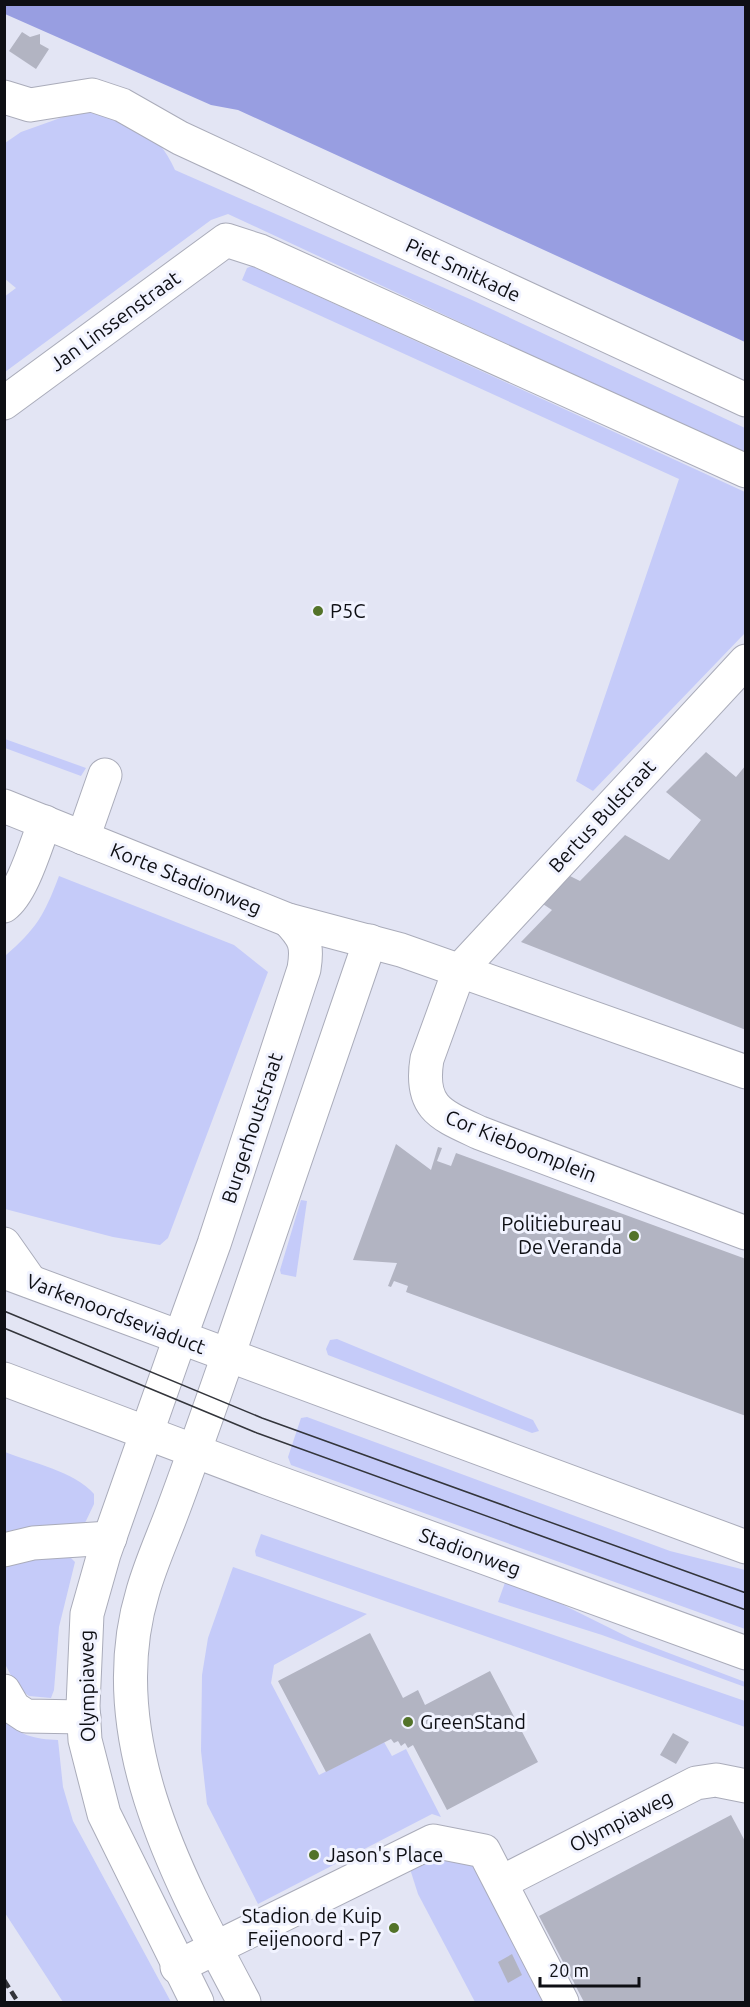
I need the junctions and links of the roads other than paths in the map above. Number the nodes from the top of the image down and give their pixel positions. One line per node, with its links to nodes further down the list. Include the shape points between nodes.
1 (4, 97): 2 (street, Piet Smitkade, via 30,105 92,95 122,105 180,138)
2 (746, 400)
3 (4, 403): 4 (street, Jan Linssenstraat, via 226,240 271,256)
4 (746, 471)
5 (746, 661): 13 (street, Bertus Bulstraat)
6 (105, 775): 9 (street)
7 (4, 806): 8 (street, Korte Stadionweg)
8 (45, 822): 9 (street, Korte Stadionweg); 10 (street, via 10,902)
9 (83, 838): 11 (street, Korte Stadionweg)
10 (4, 906)
11 (288, 920): 12 (street, Korte Stadionweg); 18 (street, Burgerhoutstraat, via 303,935 307,952 304,969)
12 (370, 941): 13 (street); 19 (street)
13 (459, 971): 14 (street); 15 (street, Cor Kieboomplein, via 427,1059 428,1098 437,1111 480,1133)
14 (746, 1072)
15 (746, 1233)
16 (4, 1244): 17 (street)
17 (17, 1276): 18 (street, Varkenoordseviaduct)
18 (180, 1338): 19 (street, Varkenoordseviaduct); 21 (street, Burgerhoutstraat)
19 (228, 1356): 22 (street); 24 (street)
20 (4, 1379): 21 (street)
21 (148, 1433): 22 (street); 23 (street, Olympiaweg)
22 (194, 1451): 26 (street, Stadionweg); 31 (street, via 142,1592 132,1652 130,1704 146,1786 184,1887)
23 (110, 1538): 25 (street, via 33,1542); 28 (street, Olympiaweg, via 87,1614)
24 (746, 1547)
25 (4, 1550)
26 (746, 1653)
27 (4, 1691): 28 (street, via 14,1708 26,1716)
28 (84, 1718): 32 (street, Olympiaweg, via 85,1740 104,1814)
29 (746, 1786): 30 (street, Olympiaweg, via 716,1780 696,1783)
30 (502, 1882): 31 (street, via 484,1851 433,1841); 35 (street)
31 (215, 1948): 32 (street); 34 (street)
32 (177, 1967): 33 (street, Olympiaweg)
33 (197, 2002)
34 (244, 2002)
35 (562, 2002)

